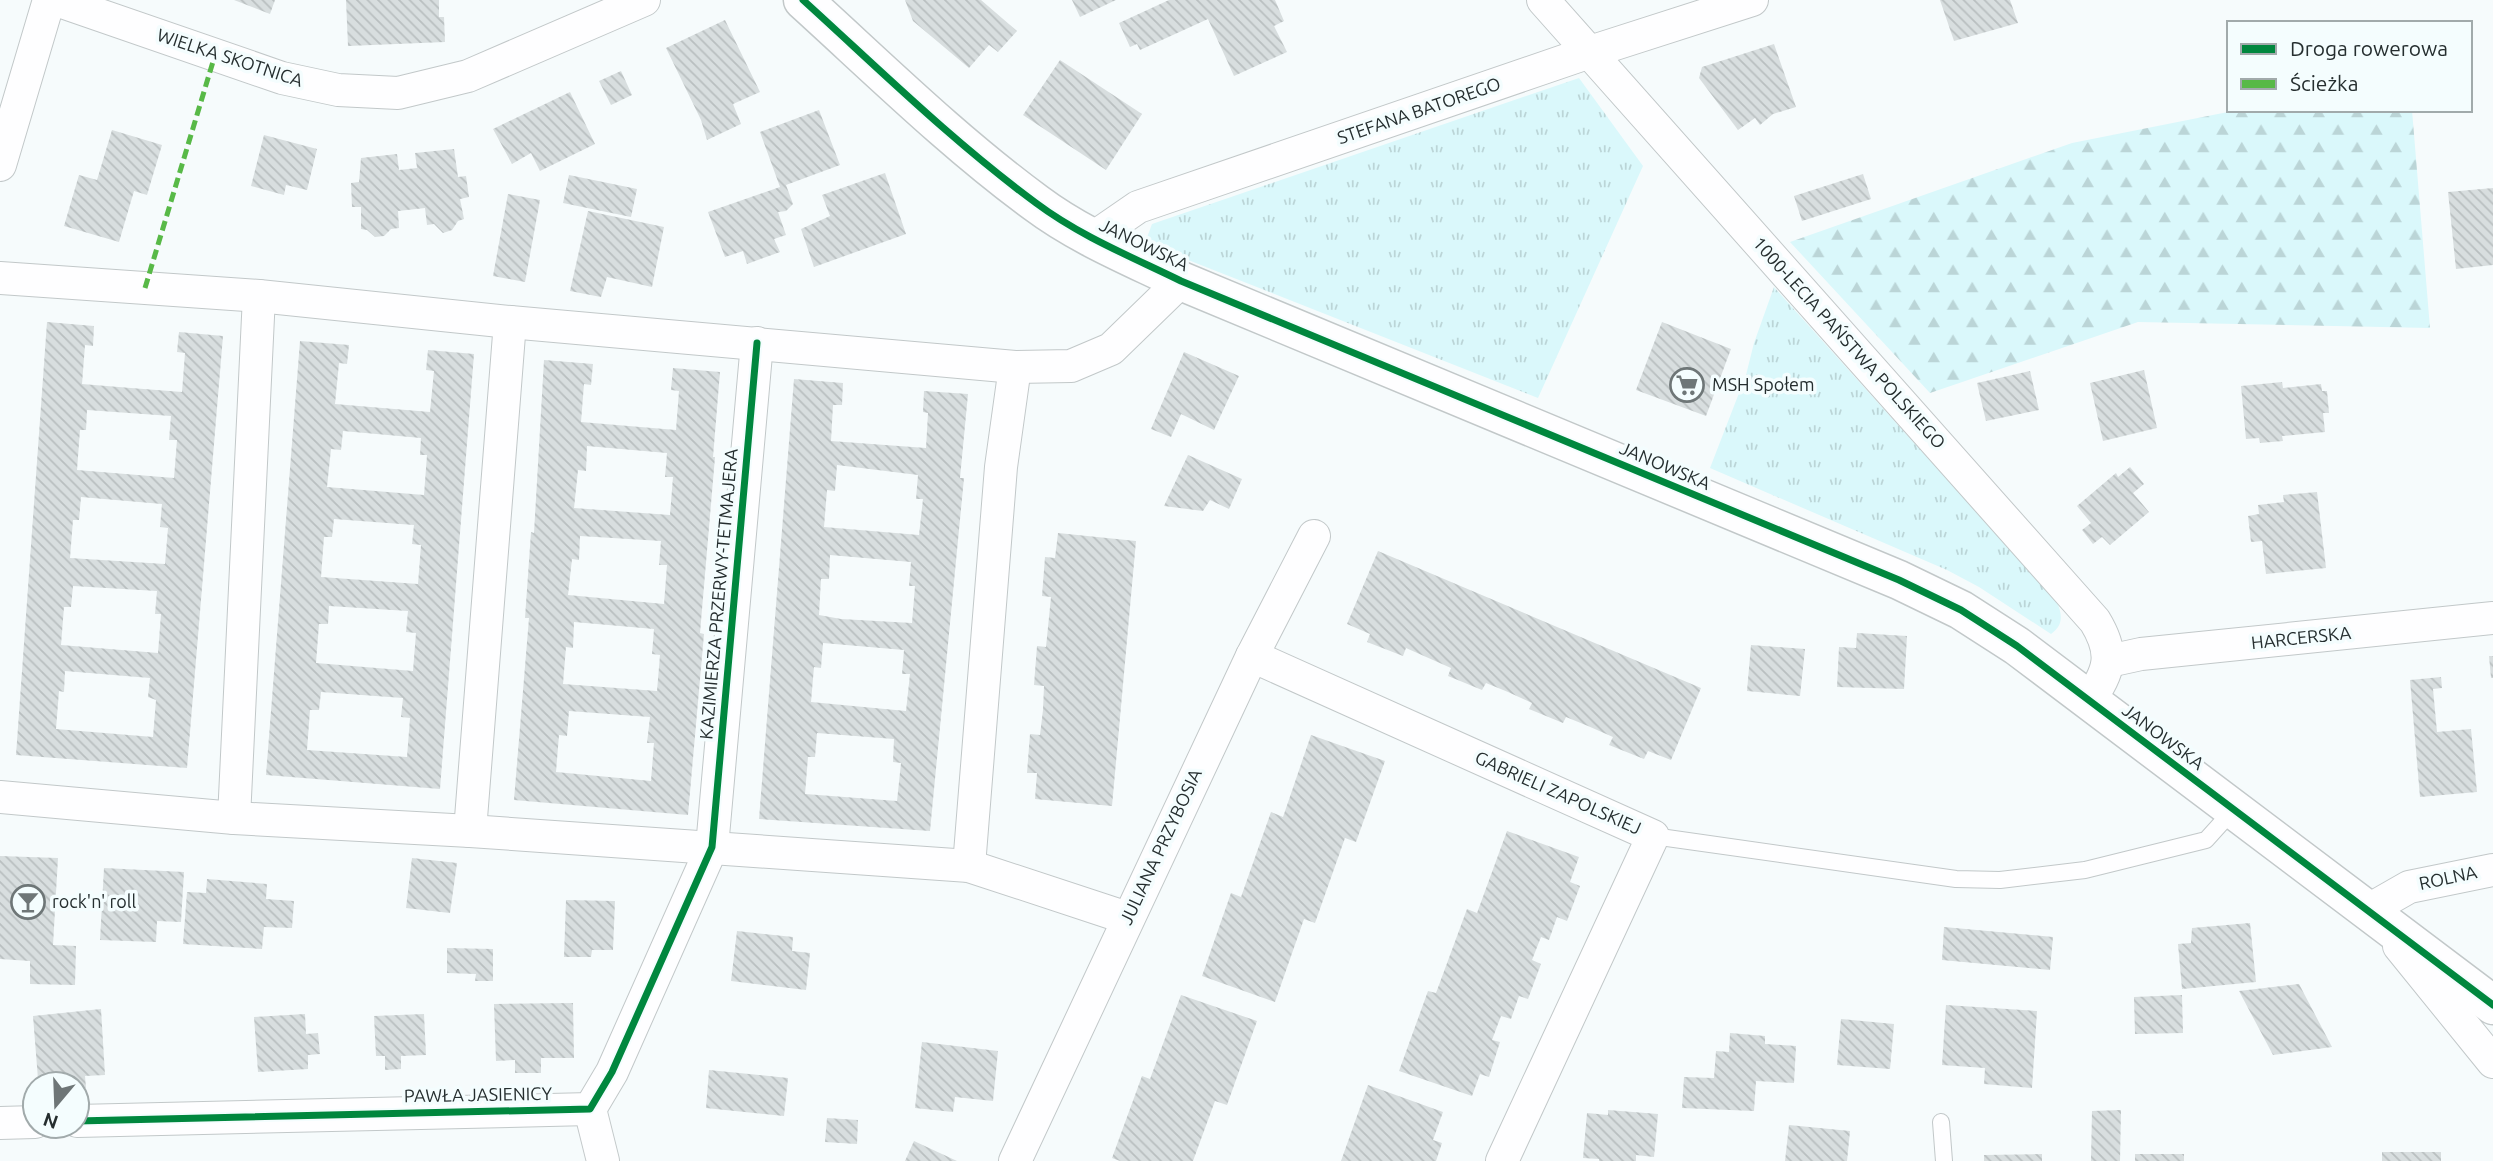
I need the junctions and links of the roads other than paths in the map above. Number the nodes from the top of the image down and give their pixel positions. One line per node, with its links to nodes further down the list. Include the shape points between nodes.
1 (49, 0): 8 (street)
2 (56, 0): 3 (street, WIELKA SKOTNICA, via 282,78 338,90 398,93 468,76)
3 (644, 0)
4 (803, 0): 9 (street, JANOWSKA, via 958,140 1037,204)
5 (1543, 0): 7 (street, 1000-LECIA PAŃSTWA POLSKIEGO)
6 (1752, 0): 7 (street, STEFANA BATOREGO)
7 (1590, 52): 9 (street, STEFANA BATOREGO, via 1138,207); 19 (street, 1000-LECIA PAŃSTWA POLSKIEGO, via 2095,621 2106,639)
8 (0, 165)
9 (1093, 239): 11 (street, JANOWSKA)
10 (0, 278): 12 (street)
11 (1181, 281): 15 (street, via 1111,349 1071,366); 20 (street, JANOWSKA, via 1899,580 1961,610)
12 (259, 296): 13 (street); 23 (street)
13 (510, 323): 14 (street); 24 (street)
14 (757, 343): 15 (street); 26 (street, KAZIMIERZA PRZERWY-TETMAJERA)
15 (1015, 367): 27 (street, via 1001,467)
16 (1314, 536): 18 (street, JULIANA PRZYBOSIA)
17 (2493, 618): 19 (street, HARCERSKA)
18 (1252, 656): 25 (street, GABRIELI ZAPOLSKIEJ); 30 (street, JULIANA PRZYBOSIA)
19 (2109, 661): 20 (street, via 2103,681)
20 (2089, 701): 22 (street, JANOWSKA)
21 (0, 797): 23 (street)
22 (2234, 809): 25 (lane, via 2206,840 2085,870 2000,880 1956,880); 29 (street, JANOWSKA)
23 (234, 818): 24 (street)
24 (470, 831): 26 (street)
25 (1653, 836): 40 (street, GABRIELI ZAPOLSKIEJ)
26 (712, 847): 27 (street); 33 (street, via 612,1072)
27 (969, 866): 30 (street)
28 (2493, 870): 29 (street, ROLNA, via 2409,887)
29 (2372, 916): 31 (street, JANOWSKA); 32 (street)
30 (1127, 918): 39 (street, JULIANA PRZYBOSIA)
31 (2493, 1005)
32 (2493, 1062)
33 (590, 1109): 34 (street, PAWŁA JASIENICY); 38 (street)
34 (91, 1121)
35 (21, 1122): 37 (street)
36 (1941, 1122): 41 (lane)
37 (0, 1123)
38 (603, 1161)
39 (1015, 1161)
40 (1502, 1161)
41 (1944, 1161)

